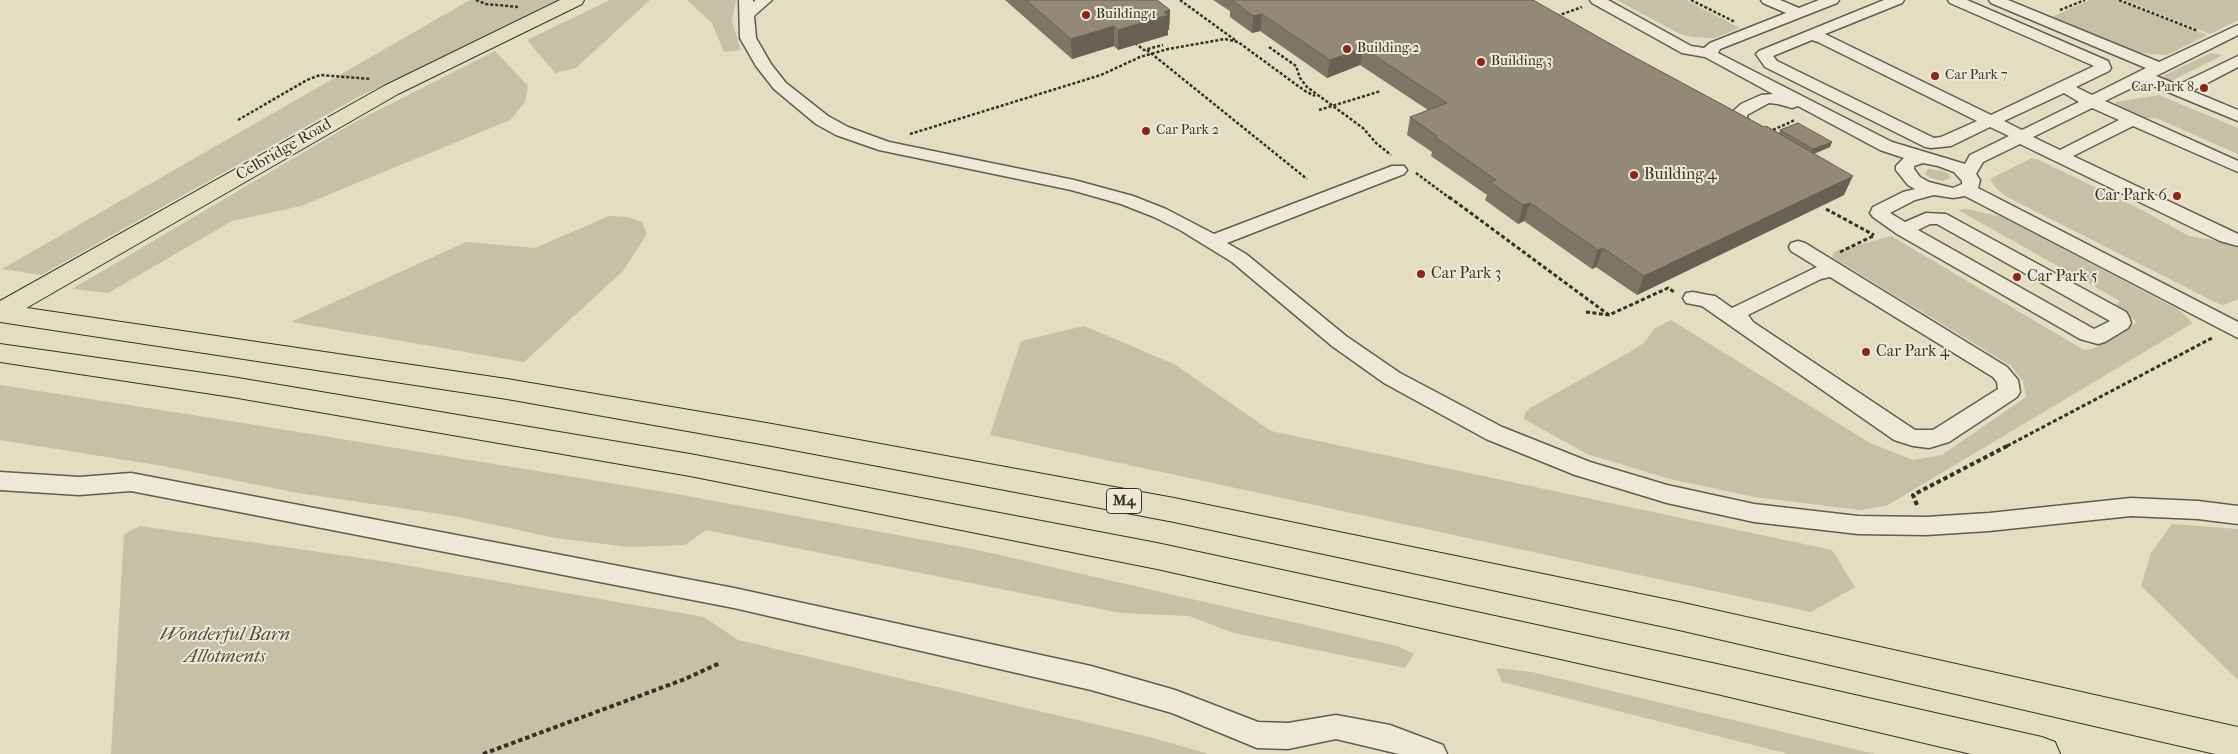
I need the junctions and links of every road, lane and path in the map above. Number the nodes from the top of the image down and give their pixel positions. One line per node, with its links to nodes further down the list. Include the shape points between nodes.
1 (476, 0): 13 (path, via 486,4 536,7)
2 (575, 0): 13 (main road, Celbridge Road)
3 (765, 0): 12 (street)
4 (1180, 0): 18 (path)
5 (1598, 0): 14 (path); 23 (street, via 1687,50)
6 (1768, 0): 11 (street)
7 (1897, 0): 16 (street)
8 (1955, 0): 29 (street, via 2102,64 2103,68)
9 (1996, 0): 27 (street)
10 (2119, 0): 19 (path)
11 (1814, 5): 23 (street, via 1715,46)
12 (747, 7): 43 (street, via 747,30 752,46 780,86 822,120 842,131)
13 (548, 13): 30 (main road, Celbridge Road)
14 (1555, 16)
15 (2238, 29): 19 (street)
16 (1812, 34): 40 (street); 40 (street, via 1764,54 1765,58 1923,141 1940,144)
17 (1133, 41): 22 (path)
18 (1238, 42): 24 (path, via 1218,40); 33 (path)
19 (2213, 42): 25 (street); 27 (street)
20 (1163, 45): 22 (path)
21 (1269, 47): 35 (path, via 1296,66 1307,88)
22 (1147, 50): 24 (path)
23 (1710, 53): 45 (street, via 1886,146)
24 (1153, 54): 43 (path, via 1110,72 892,140); 49 (path)
25 (2238, 57)
26 (2238, 61): 32 (street)
27 (2159, 68): 28 (street)
28 (2143, 76): 32 (street); 34 (street)
29 (2067, 86): 34 (street); 40 (street)
30 (391, 90): 38 (path, via 376,80 320,75); 61 (main road, Celbridge Road)
31 (1381, 91): 35 (path)
32 (2179, 91): 37 (street)
33 (1315, 96)
34 (2091, 102): 39 (street); 41 (street)
35 (1334, 105): 36 (path); 46 (path)
36 (1319, 110)
37 (2238, 116)
38 (238, 120)
39 (2132, 120): 44 (street); 47 (street)
40 (1991, 121): 41 (street)
41 (2021, 136): 44 (street); 50 (street, via 1976,159)
42 (1768, 140): 48 (street, via 1749,129 1738,114 1767,98 1780,99 1858,136 1888,155)
43 (885, 146): 56 (street, via 1074,185 1127,200)
44 (2060, 156): 55 (street)
45 (1922, 158): 48 (street, via 1908,162); 50 (street, via 1946,162)
46 (1402, 166): 56 (street); 62 (path)
47 (2238, 167)
48 (1906, 173): 51 (street, via 1914,181); 53 (street, via 1904,184)
49 (1307, 179)
50 (1967, 182): 51 (street, via 1953,193); 63 (street)
51 (1933, 190): 53 (street, via 1909,196)
52 (1826, 209): 54 (path, via 1873,236)
53 (1879, 210): 54 (street, via 1880,216)
54 (1899, 227): 54 (street, via 2087,334 2098,337 2121,323 2119,317 1940,218)
55 (2238, 240)
56 (1214, 241): 69 (street, via 1339,341 1392,378 1459,416 1519,444 1624,482 1754,513 1858,525)
57 (1798, 247): 58 (street)
58 (1843, 274): 64 (street, via 1832,270 1817,273 1739,312); 64 (street, via 2000,372 2007,380 2009,392 1941,436 1929,440 1913,438 1902,434)
59 (1687, 297): 62 (path, via 1668,288); 64 (street, via 1708,300)
60 (1586, 312): 62 (path)
61 (0, 313): 71 (main road, M4, via 488,386 1174,510 1679,616)
62 (1609, 315)
63 (2216, 319): 65 (street); 69 (path, via 2213,337 1913,495)
64 (1745, 326)
65 (2238, 331)
66 (0, 353): 74 (main road, via 232,387 680,463 1157,556)
67 (0, 481): 73 (street, via 79,486 132,482 395,532 734,598 1091,678 1174,702 1257,735 1288,736 1336,727 1390,738)
68 (2238, 515): 69 (street, via 2131,507)
69 (1926, 526)
70 (720, 663): 72 (path)
71 (2238, 743)
72 (483, 754)
73 (1433, 754)
74 (2042, 754)

